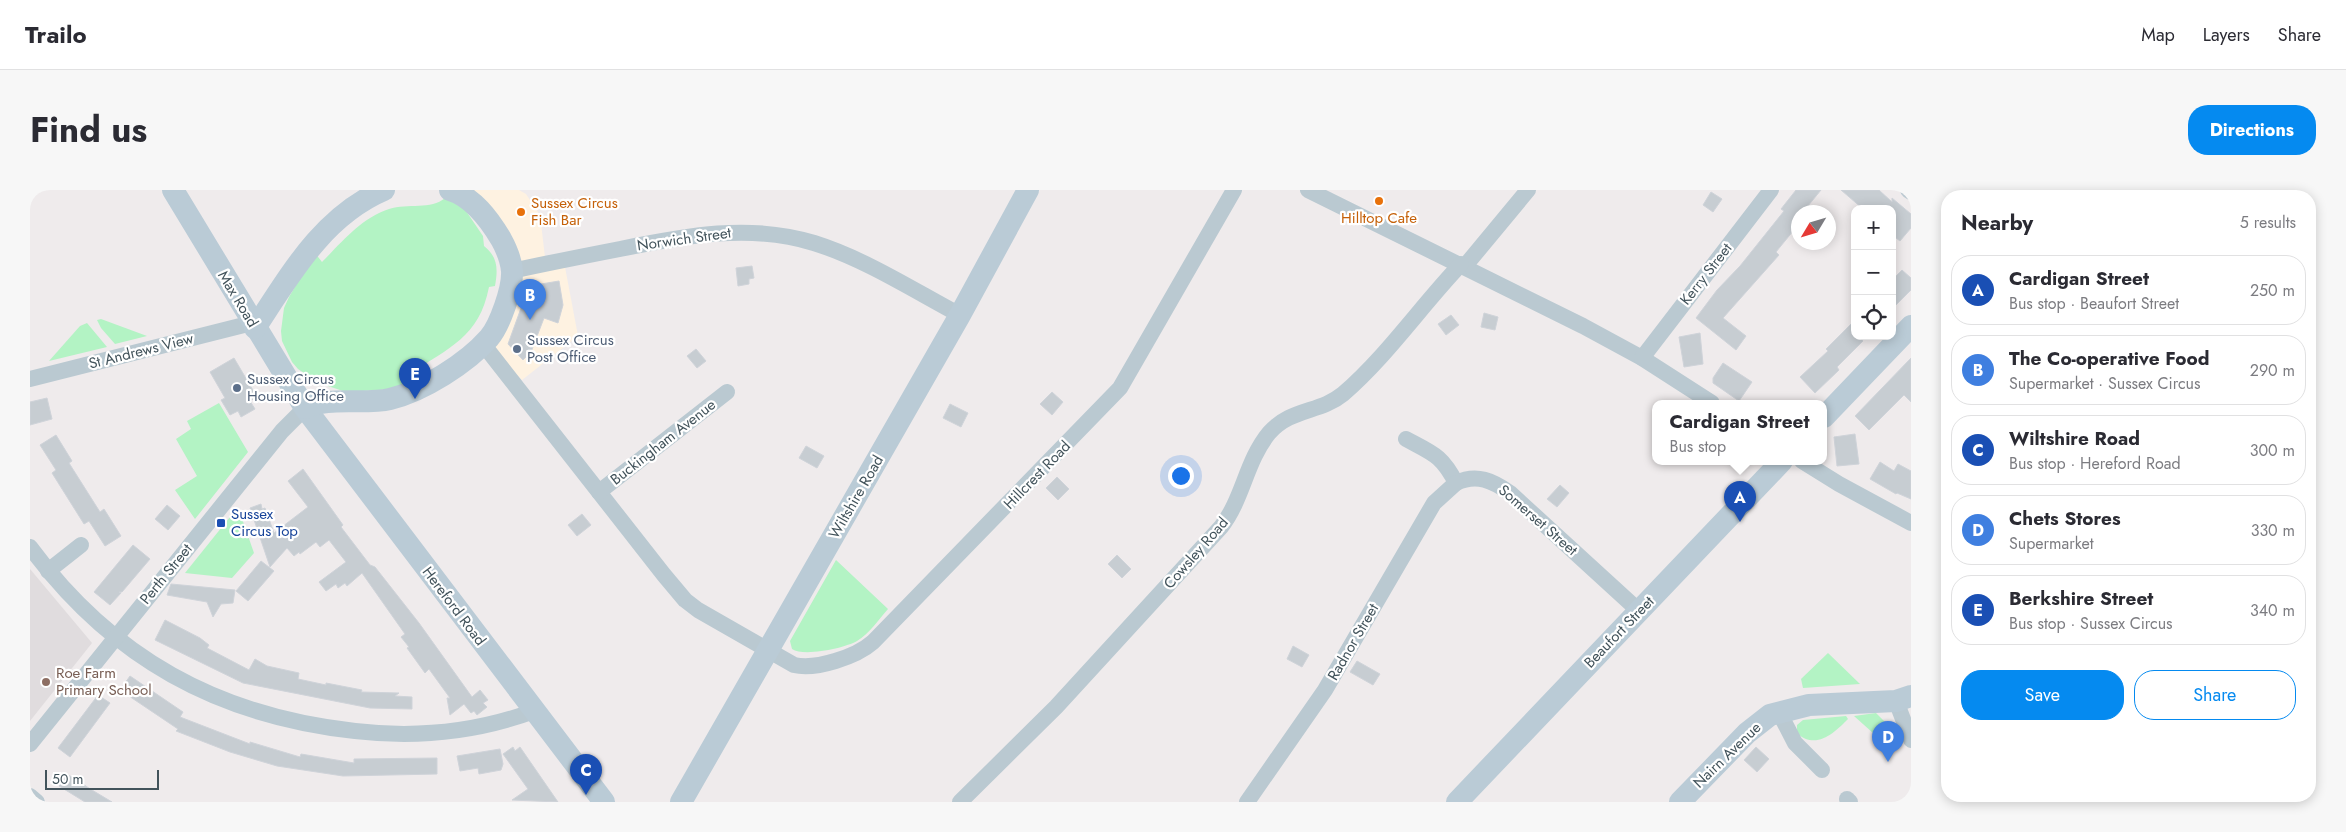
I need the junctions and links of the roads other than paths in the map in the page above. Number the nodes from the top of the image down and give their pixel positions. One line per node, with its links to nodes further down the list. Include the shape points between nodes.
1 (173, 190): 14 (street, Max Road)
2 (384, 190): 14 (street, via 352,209 307,250)
3 (1028, 190): 13 (street, Wiltshire Road)
4 (1234, 190): 34 (street, Hillcrest Road, via 1120,388 889,627 864,650 826,663 802,667)
5 (1308, 190): 11 (street)
6 (1528, 190): 11 (street, Cowsley Road)
7 (1771, 190): 17 (street, Kerry Street)
8 (1908, 190): 10 (street)
9 (464, 192): 12 (street, via 502,240)
10 (1911, 192)
11 (1463, 265): 17 (street); 45 (street, Cowsley Road, via 1342,394 1293,414 1271,431 1255,453 1235,505 1221,528 1056,707)
12 (512, 271): 13 (street, Norwich Street, via 676,238 717,232 757,232 797,238 830,248); 16 (street, via 499,322)
13 (960, 315): 34 (street, Wiltshire Road)
14 (253, 325): 18 (street, St Andrews View); 21 (street, Max Road)
15 (1911, 326): 22 (street)
16 (483, 344): 21 (street, via 449,371 400,396 366,402 315,403); 27 (street, Hillcrest Road)
17 (1642, 358): 20 (street)
18 (30, 379)
19 (727, 392): 27 (street, Buckingham Avenue)
20 (1707, 400)
21 (305, 408): 33 (street, Perth Street); 36 (street, Hereford Road)
22 (1827, 414)
23 (1406, 439): 26 (street, via 1440,457)
24 (1778, 465): 32 (street, Beaufort Street)
25 (1808, 465): 28 (street)
26 (1456, 483): 32 (street, Somerset Street, via 1480,478 1501,487); 46 (street, Radnor Street, via 1434,503 1325,690)
27 (599, 492): 34 (street, Hillcrest Road, via 685,600)
28 (1911, 522)
29 (81, 545): 31 (street)
30 (30, 547): 31 (street)
31 (48, 571): 33 (street)
32 (1639, 611): 47 (street, Beaufort Street)
33 (115, 637): 36 (street, via 159,668 210,695 243,709 304,724 382,734 435,732 494,723); 39 (street, Perth Street)
34 (767, 651): 44 (street, Wiltshire Road)
35 (1904, 698): 37 (street, Nairn Avenue, via 1809,705); 38 (street)
36 (534, 711): 43 (street, Hereford Road)
37 (1779, 712): 40 (street, via 1795,743); 48 (street, Nairn Avenue, via 1770,715 1748,733)
38 (1911, 740)
39 (30, 744)
40 (1822, 770)
41 (30, 796): 42 (street)
42 (37, 802)
43 (604, 802)
44 (681, 802)
45 (960, 802)
46 (1247, 802)
47 (1457, 802)
48 (1680, 802)

